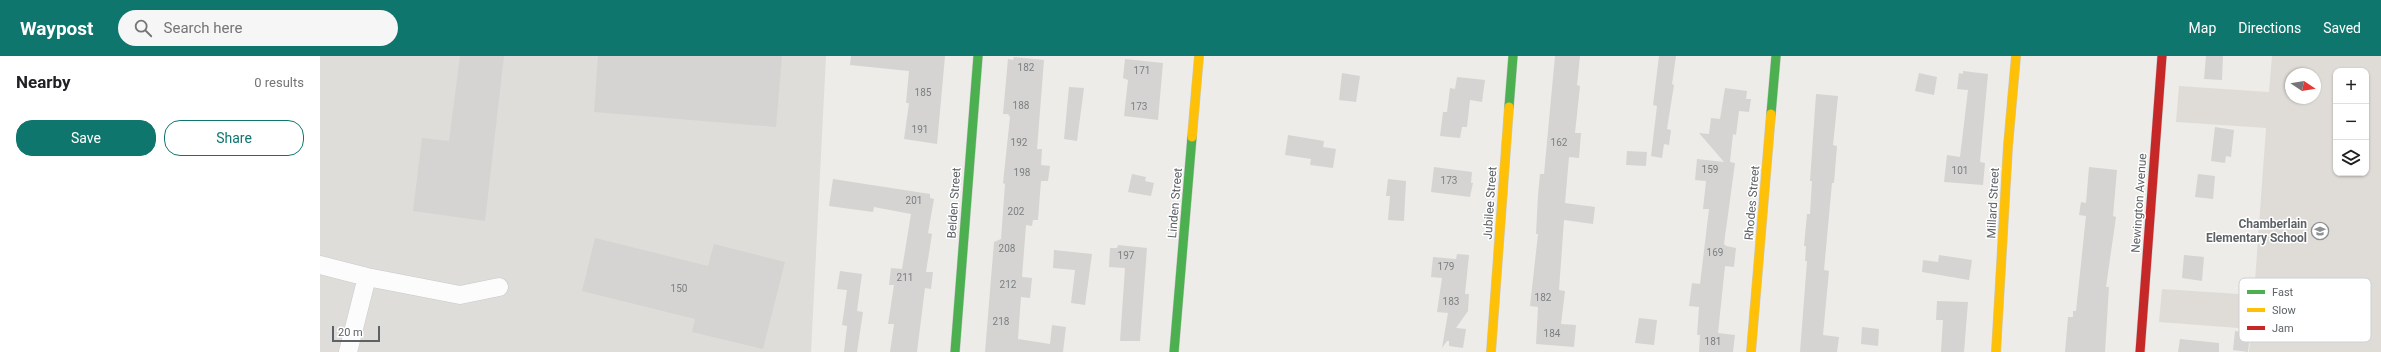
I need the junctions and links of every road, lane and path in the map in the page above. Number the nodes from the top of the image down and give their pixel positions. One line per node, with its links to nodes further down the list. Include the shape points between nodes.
1 (978, 56): 11 (street, Belden Street)
2 (1199, 56): 12 (street, Linden Street)
3 (1514, 56): 13 (street, Jubilee Street)
4 (1776, 56): 14 (street, Rhodes Street)
5 (2016, 56): 15 (street, Millard Street)
6 (2162, 56): 16 (street, Newington Avenue)
7 (320, 265): 8 (street)
8 (367, 277): 9 (street, via 460,295); 10 (street)
9 (499, 287)
10 (348, 352)
11 (955, 352)
12 (1174, 352)
13 (1491, 352)
14 (1751, 352)
15 (1996, 352)
16 (2140, 352)

